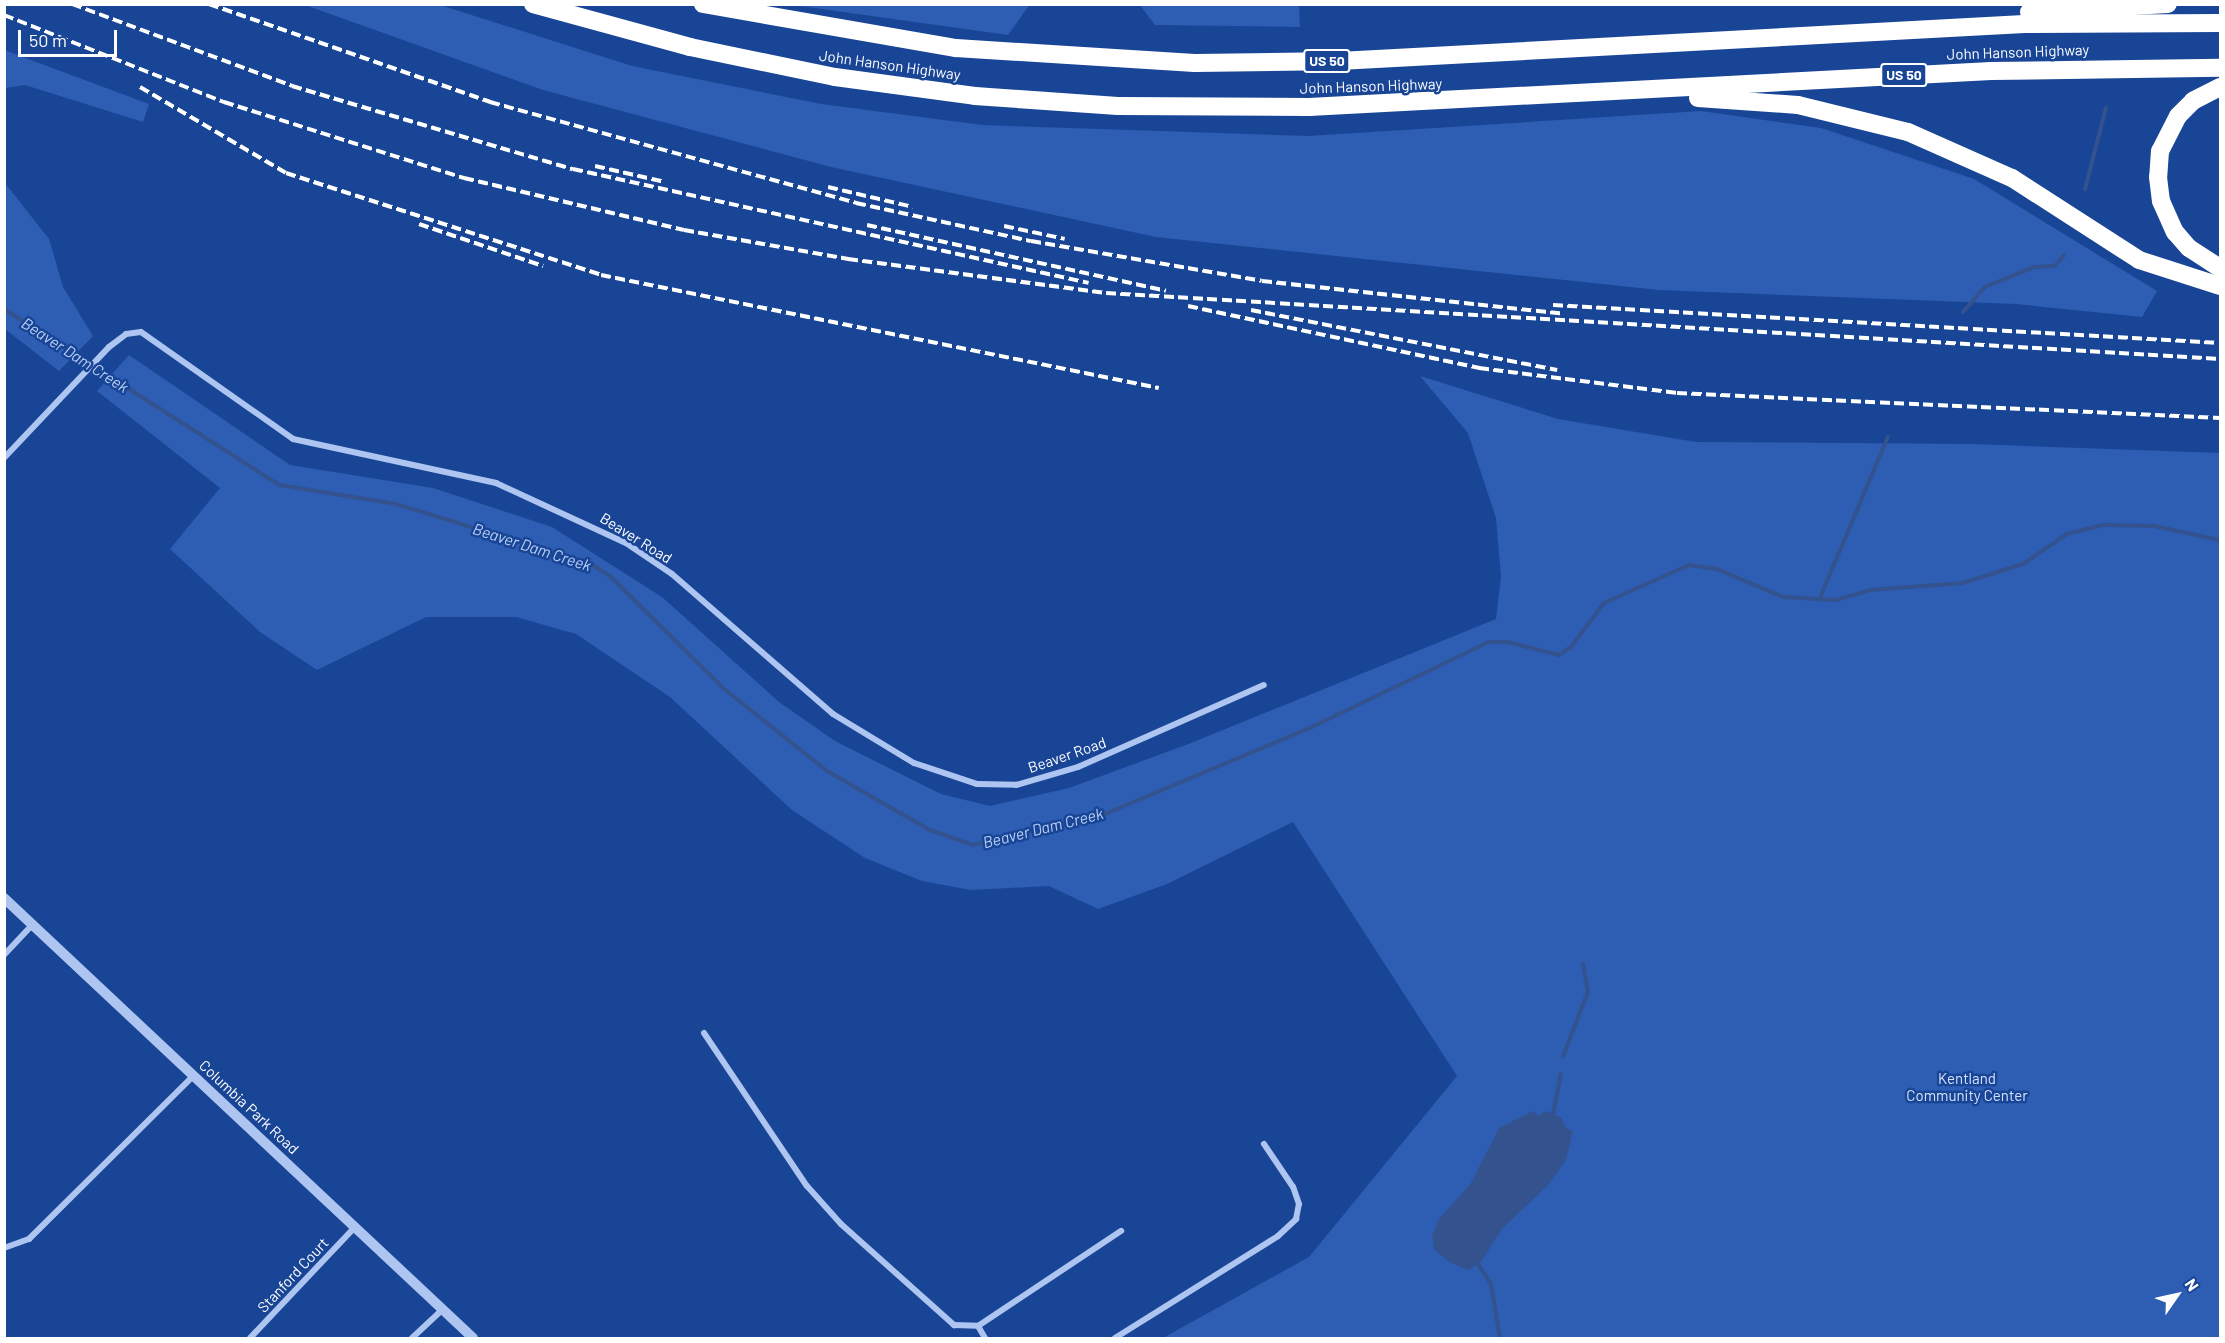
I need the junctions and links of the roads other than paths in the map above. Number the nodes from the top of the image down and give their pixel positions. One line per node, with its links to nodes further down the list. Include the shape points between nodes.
1 (533, 4): 8 (highway, John Hanson Highway / US 50, via 642,35 797,69 1015,99 1259,108)
2 (704, 4): 5 (highway, John Hanson Highway / US 50, via 956,48 1195,63 1339,61)
3 (2168, 4): 5 (highway, via 2020,12)
4 (2220, 23): 5 (highway, John Hanson Highway / US 50)
5 (1954, 27)
6 (2220, 68): 8 (highway, John Hanson Highway / US 50, via 1991,70)
7 (2220, 87): 9 (highway, via 2193,101 2178,116 2160,151 2158,177 2161,201 2175,232 2189,248)
8 (1588, 93): 10 (highway, via 1764,100 1880,123 1963,153 2012,178 2139,260)
9 (2220, 268)
10 (2220, 286)
11 (4, 458): 12 (street, Beaver Road, via 109,347 126,334 141,332 293,440 336,452 443,468 496,483 580,518 672,574 833,714 878,744 950,778 1016,785 1042,779)
12 (1264, 685)
13 (4, 898): 14 (street, Columbia Park Road)
14 (33, 924): 15 (street); 17 (street, Columbia Park Road)
15 (4, 955)
16 (704, 1033): 23 (street, via 807,1186 841,1224 940,1316 954,1325)
17 (194, 1076): 19 (street, Columbia Park Road); 21 (street, via 29,1239)
18 (1263, 1144): 28 (street, via 1293,1187 1299,1204 1296,1219 1278,1236)
19 (355, 1227): 22 (street, Columbia Park Road); 24 (street, Stanford Court)
20 (1121, 1231): 23 (street)
21 (4, 1248)
22 (442, 1310): 25 (street); 26 (street, Columbia Park Road)
23 (978, 1326): 27 (street)
24 (250, 1338)
25 (411, 1338)
26 (473, 1338)
27 (985, 1338)
28 (1115, 1338)

